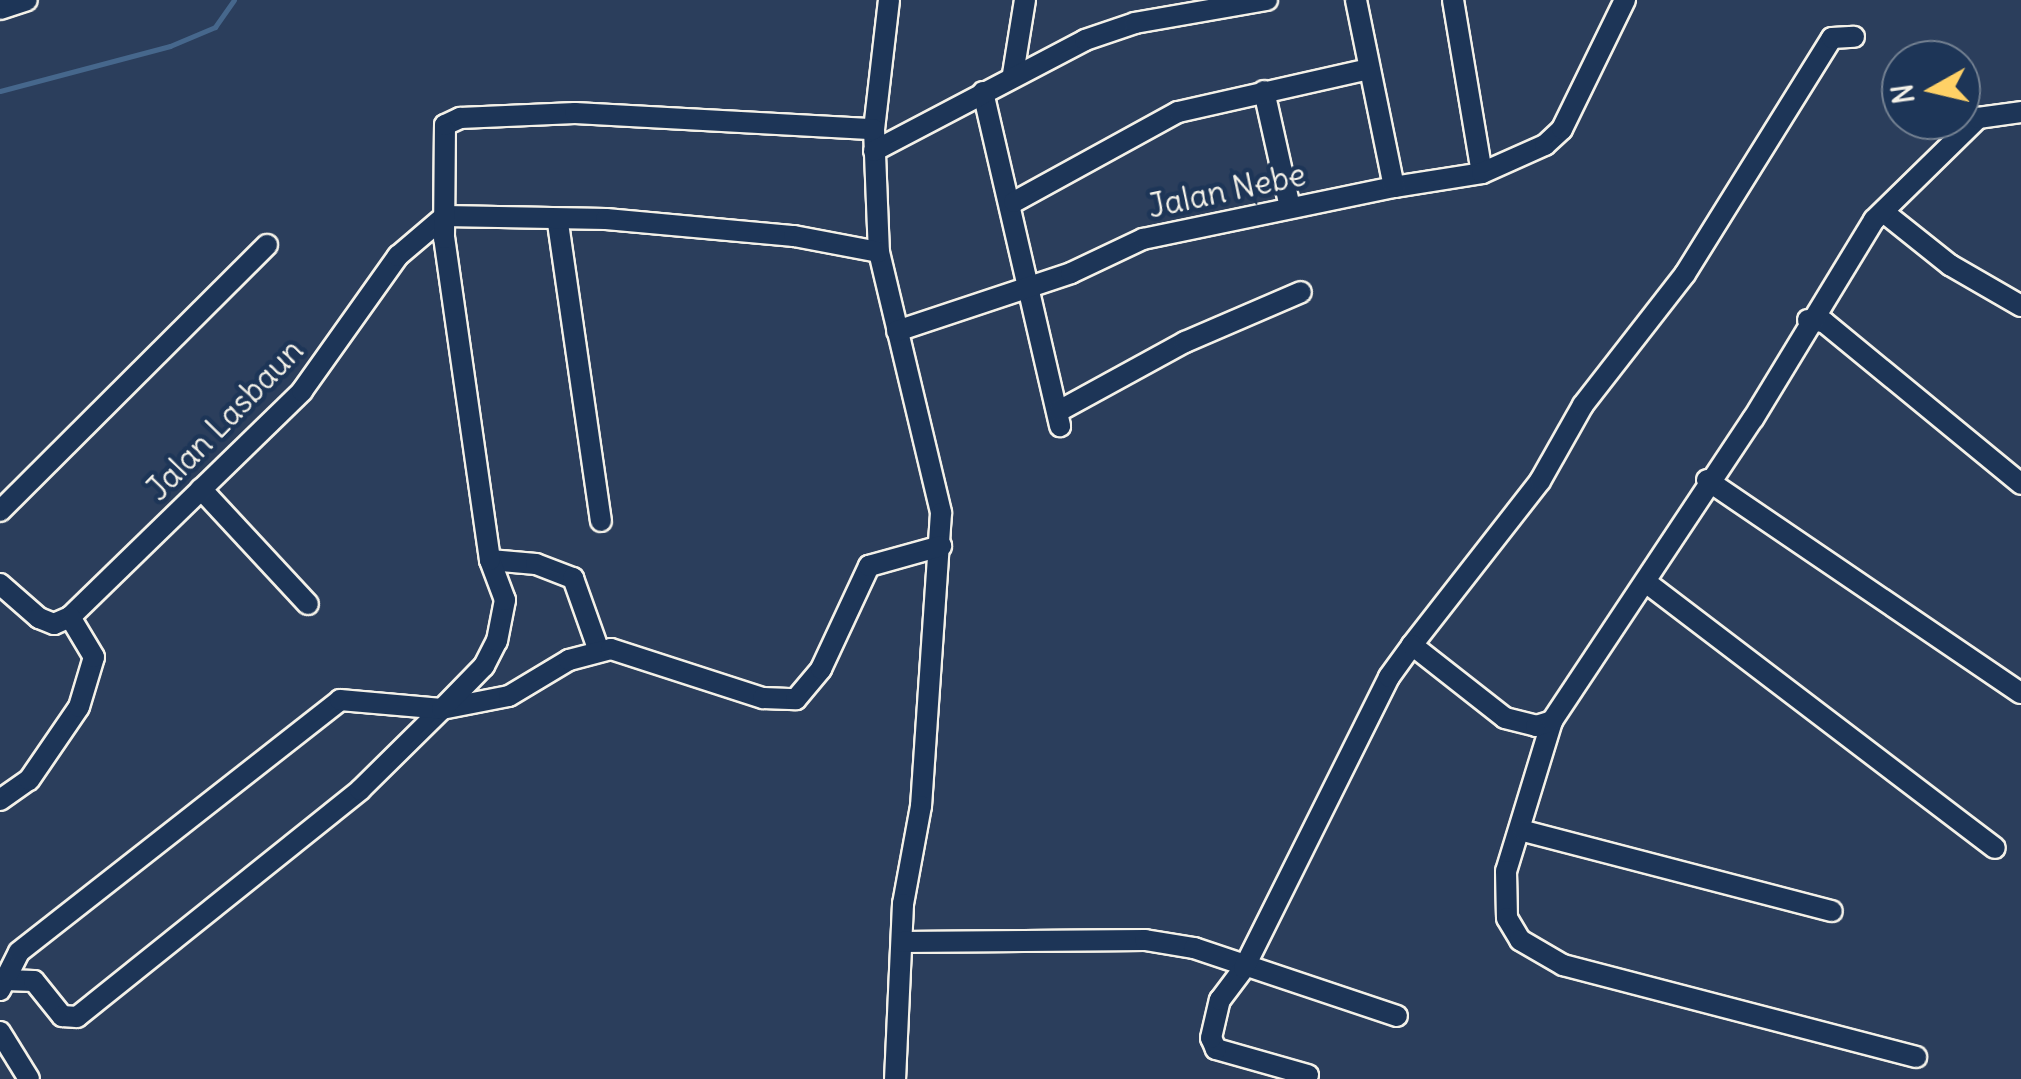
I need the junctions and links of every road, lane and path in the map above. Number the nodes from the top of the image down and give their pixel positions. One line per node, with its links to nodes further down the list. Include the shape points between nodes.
1 (28, 0): 8 (street)
2 (889, 0): 16 (street)
3 (1025, 0): 11 (street)
4 (1267, 0): 11 (street, via 1135,23)
5 (1356, 0): 10 (street)
6 (1453, 0): 19 (street)
7 (1625, 0): 19 (street, Jalan Nebe, via 1553,139)
8 (0, 10)
9 (1854, 36): 44 (street, via 1832,38 1685,274 1583,405 1540,481)
10 (1370, 69): 12 (street); 20 (street)
11 (1014, 74): 13 (street)
12 (1264, 91): 21 (street, via 1152,122); 22 (street)
13 (984, 92): 18 (street); 21 (street)
14 (2021, 112): 15 (street)
15 (1981, 115)
16 (874, 129): 18 (street); 24 (street, via 574,113 452,120 442,132)
17 (1948, 140): 23 (street)
18 (874, 152): 27 (street)
19 (1482, 173): 20 (street, Jalan Nebe)
20 (1394, 187): 22 (street, Jalan Nebe)
21 (1014, 202): 28 (street)
22 (1290, 207): 28 (street, Jalan Nebe, via 1143,239)
23 (1886, 214): 30 (street, via 1950,265); 31 (street, via 1874,220)
24 (445, 216): 25 (street); 35 (street, Jalan Lasbaun, via 398,256 302,391); 39 (street)
25 (558, 223): 27 (street, via 606,219 794,236); 37 (street)
26 (267, 246): 36 (street)
27 (879, 252): 32 (street)
28 (1030, 287): 29 (street, via 1060,418 1185,342); 32 (street, Jalan Nebe)
29 (1301, 292)
30 (2021, 306)
31 (1808, 320): 33 (street, via 1753,419); 34 (street, via 1824,322)
32 (896, 331): 38 (street, via 936,471)
33 (1707, 480): 40 (street); 46 (street)
34 (2021, 484)
35 (200, 488): 42 (street); 43 (street, Jalan Lasbaun)
36 (0, 511)
37 (601, 521)
38 (940, 546): 45 (street, via 869,566 821,669 803,695 789,702 630,653); 53 (street, via 921,806)
39 (490, 560): 45 (street, via 536,564 573,578); 47 (street, via 505,600 503,625 484,666)
40 (1647, 584): 48 (street); 51 (street)
41 (4, 595): 43 (street, via 54,624)
42 (308, 604)
43 (70, 617): 49 (street, via 94,657 79,707 29,780)
44 (1412, 646): 48 (street, via 1505,718 1536,726); 54 (street, via 1360,728)
45 (599, 650): 47 (street, via 509,696)
46 (2021, 694)
47 (442, 709): 55 (street, via 340,700 19,952); 55 (street, via 360,790 76,1017 62,1016 34,981)
48 (1552, 722): 50 (street, via 1530,783)
49 (0, 800)
50 (1524, 831): 52 (street); 58 (street, via 1506,871 1508,918 1520,940 1547,960)
51 (1996, 848)
52 (1832, 910)
53 (902, 942): 54 (street, via 1145,940); 61 (street)
54 (1244, 968): 56 (street); 59 (street, via 1220,1000 1212,1044)
55 (3, 985)
56 (1397, 1016)
57 (0, 1032): 60 (street)
58 (1916, 1057)
59 (1308, 1074)
60 (29, 1079)
61 (896, 1079)

